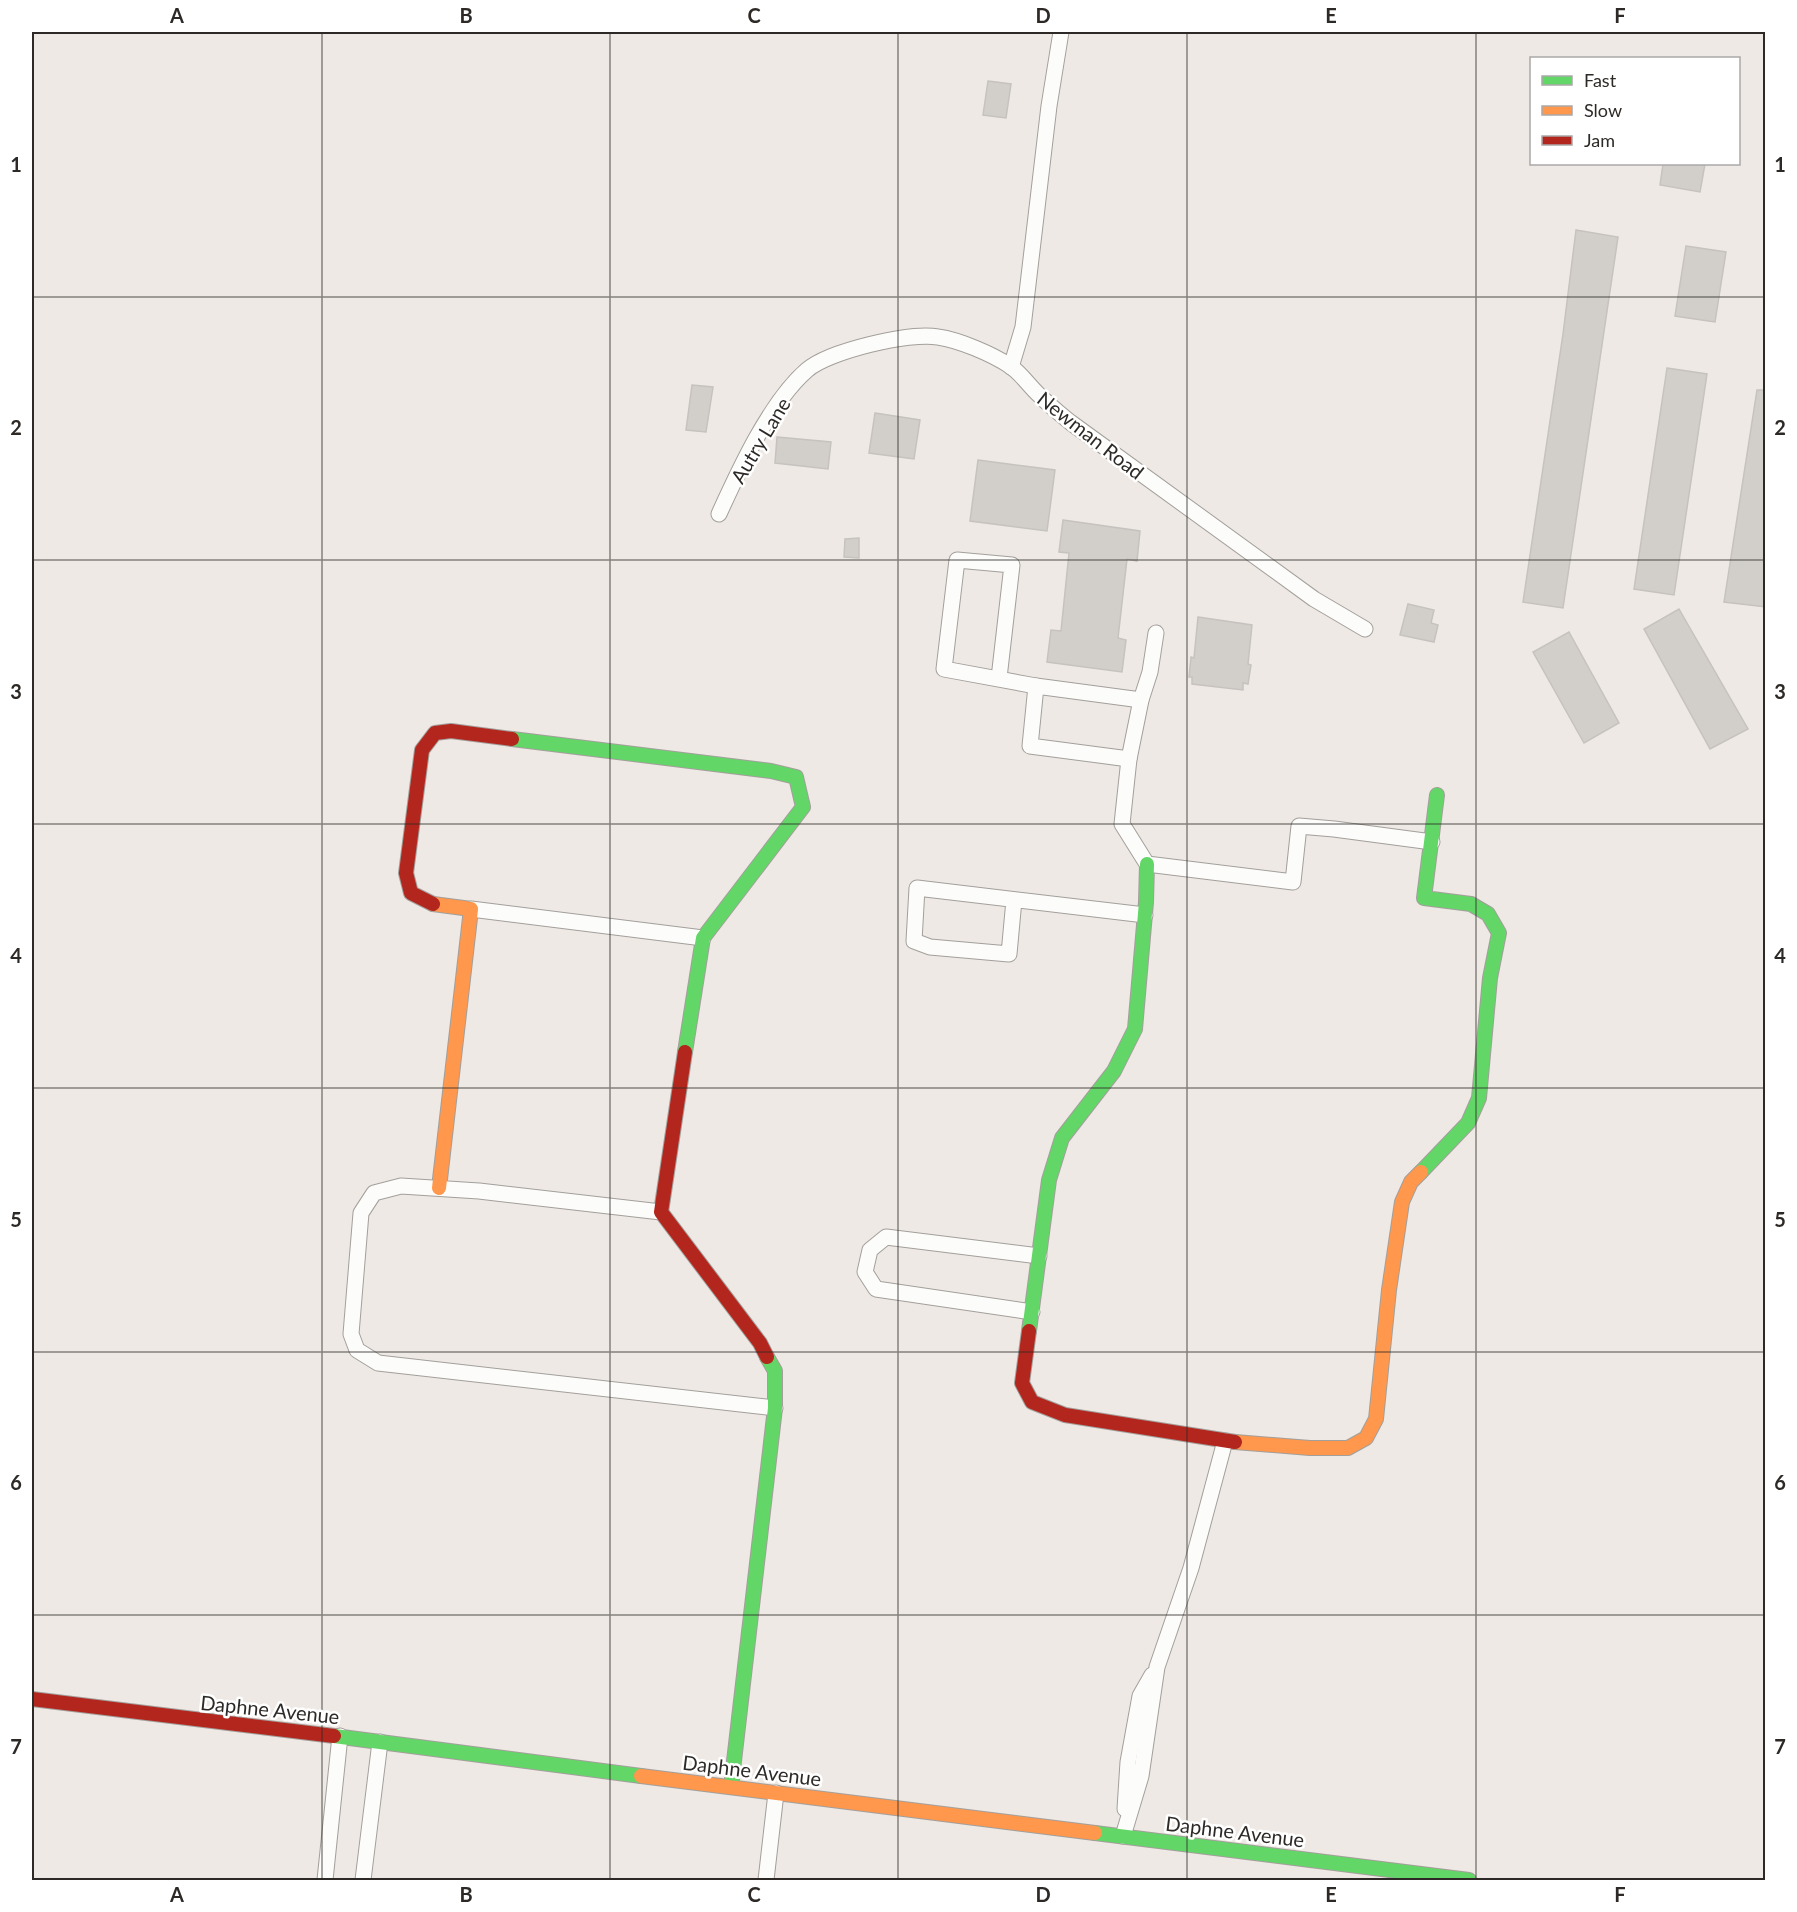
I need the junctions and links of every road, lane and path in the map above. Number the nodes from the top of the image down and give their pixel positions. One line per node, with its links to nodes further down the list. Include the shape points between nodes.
1 (1060, 32): 2 (street, via 1023,327)
2 (1011, 367): 3 (street, Autry Lane, via 957,342 920,335 844,352 808,369 780,400); 4 (street, Newman Road, via 1070,422 1314,599)
3 (719, 514)
4 (1365, 629)
5 (1156, 633): 8 (street)
6 (999, 678): 6 (street, via 944,669 957,560 1012,565); 7 (street)
7 (1036, 686): 8 (street); 9 (street, via 1030,746)
8 (1141, 700): 9 (street)
9 (1129, 759): 12 (street, via 1122,824)
10 (1437, 795): 11 (street)
11 (1432, 842): 12 (street, via 1299,826 1293,882); 22 (street, via 1424,898 1471,904 1488,914 1499,933 1490,978 1479,1098 1467,1123 1411,1182 1402,1202 1376,1419 1366,1438 1348,1448)
12 (1147, 864): 15 (street)
13 (1014, 900): 13 (street, via 917,888 914,941 930,947 1009,954); 15 (street)
14 (471, 909): 16 (street); 16 (street, via 436,905 411,893 406,873 422,750 435,733 451,731 796,777 803,807); 17 (street)
15 (1145, 915): 19 (street, via 1135,1029 1114,1071 1062,1138 1049,1180)
16 (703, 938): 18 (street)
17 (439, 1188): 18 (street); 21 (street, via 401,1186 374,1193 361,1213 351,1334 357,1350 378,1363)
18 (661, 1212): 21 (street, via 760,1343 775,1371)
19 (1039, 1256): 20 (street); 20 (street, via 886,1237 870,1250 865,1272 876,1289)
20 (1032, 1312): 22 (street, via 1022,1383 1032,1402 1065,1415)
21 (775, 1408): 26 (street)
22 (1225, 1441): 28 (street, via 1191,1568 1156,1667 1141,1776)
23 (32, 1699): 24 (street, Daphne Avenue)
24 (340, 1736): 25 (street, Daphne Avenue); 29 (street)
25 (380, 1742): 26 (street, Daphne Avenue); 30 (street)
26 (731, 1787): 27 (street, Daphne Avenue)
27 (776, 1793): 28 (street, Daphne Avenue); 31 (street)
28 (1123, 1836): 32 (street, Daphne Avenue)
29 (325, 1881)
30 (363, 1881)
31 (766, 1881)
32 (1469, 1881)

